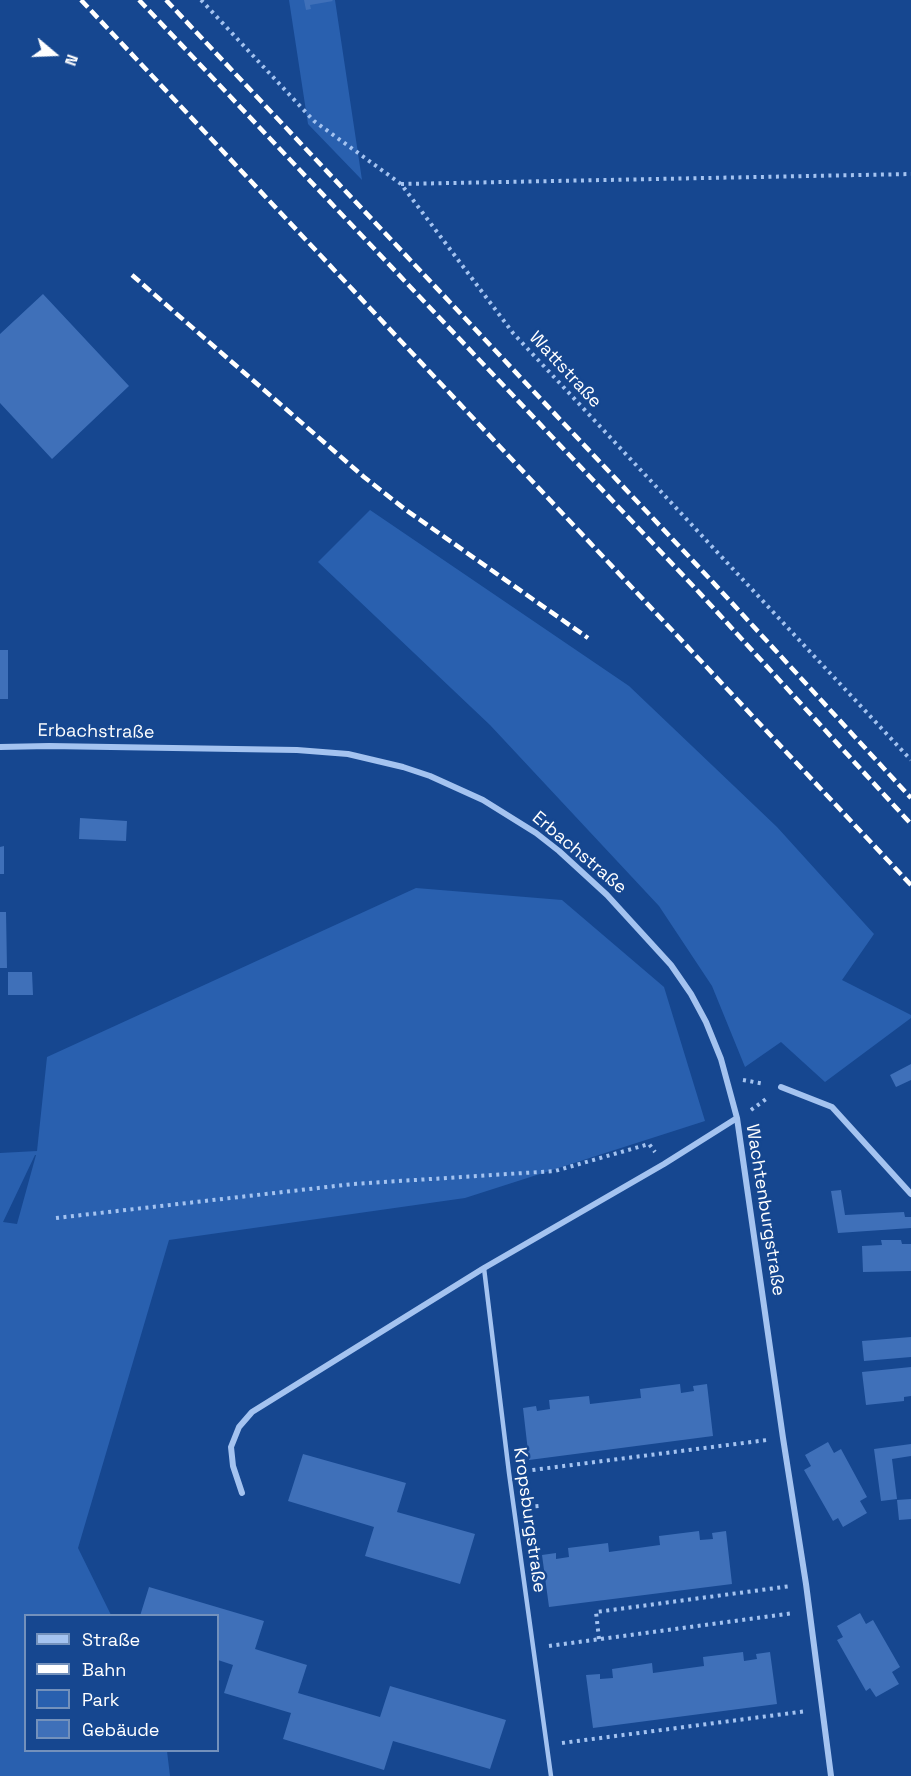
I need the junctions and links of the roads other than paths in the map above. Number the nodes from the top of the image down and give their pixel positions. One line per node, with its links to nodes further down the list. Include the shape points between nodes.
1 (0, 747): 3 (street, Erbachstraße, via 326,751 403,766 457,788 509,815 544,839 582,871 671,965 706,1022 727,1077)
2 (781, 1087): 4 (street, via 832,1107)
3 (737, 1118): 5 (street, Wachtenburgstraße); 8 (street, Wachtenburgstraße)
4 (911, 1194)
5 (484, 1268): 6 (street, Wachtenburgstraße, via 252,1412 239,1427 231,1447 232,1466); 7 (lane, Kropsburgstraße)
6 (242, 1493)
7 (551, 1776)
8 (831, 1776)

